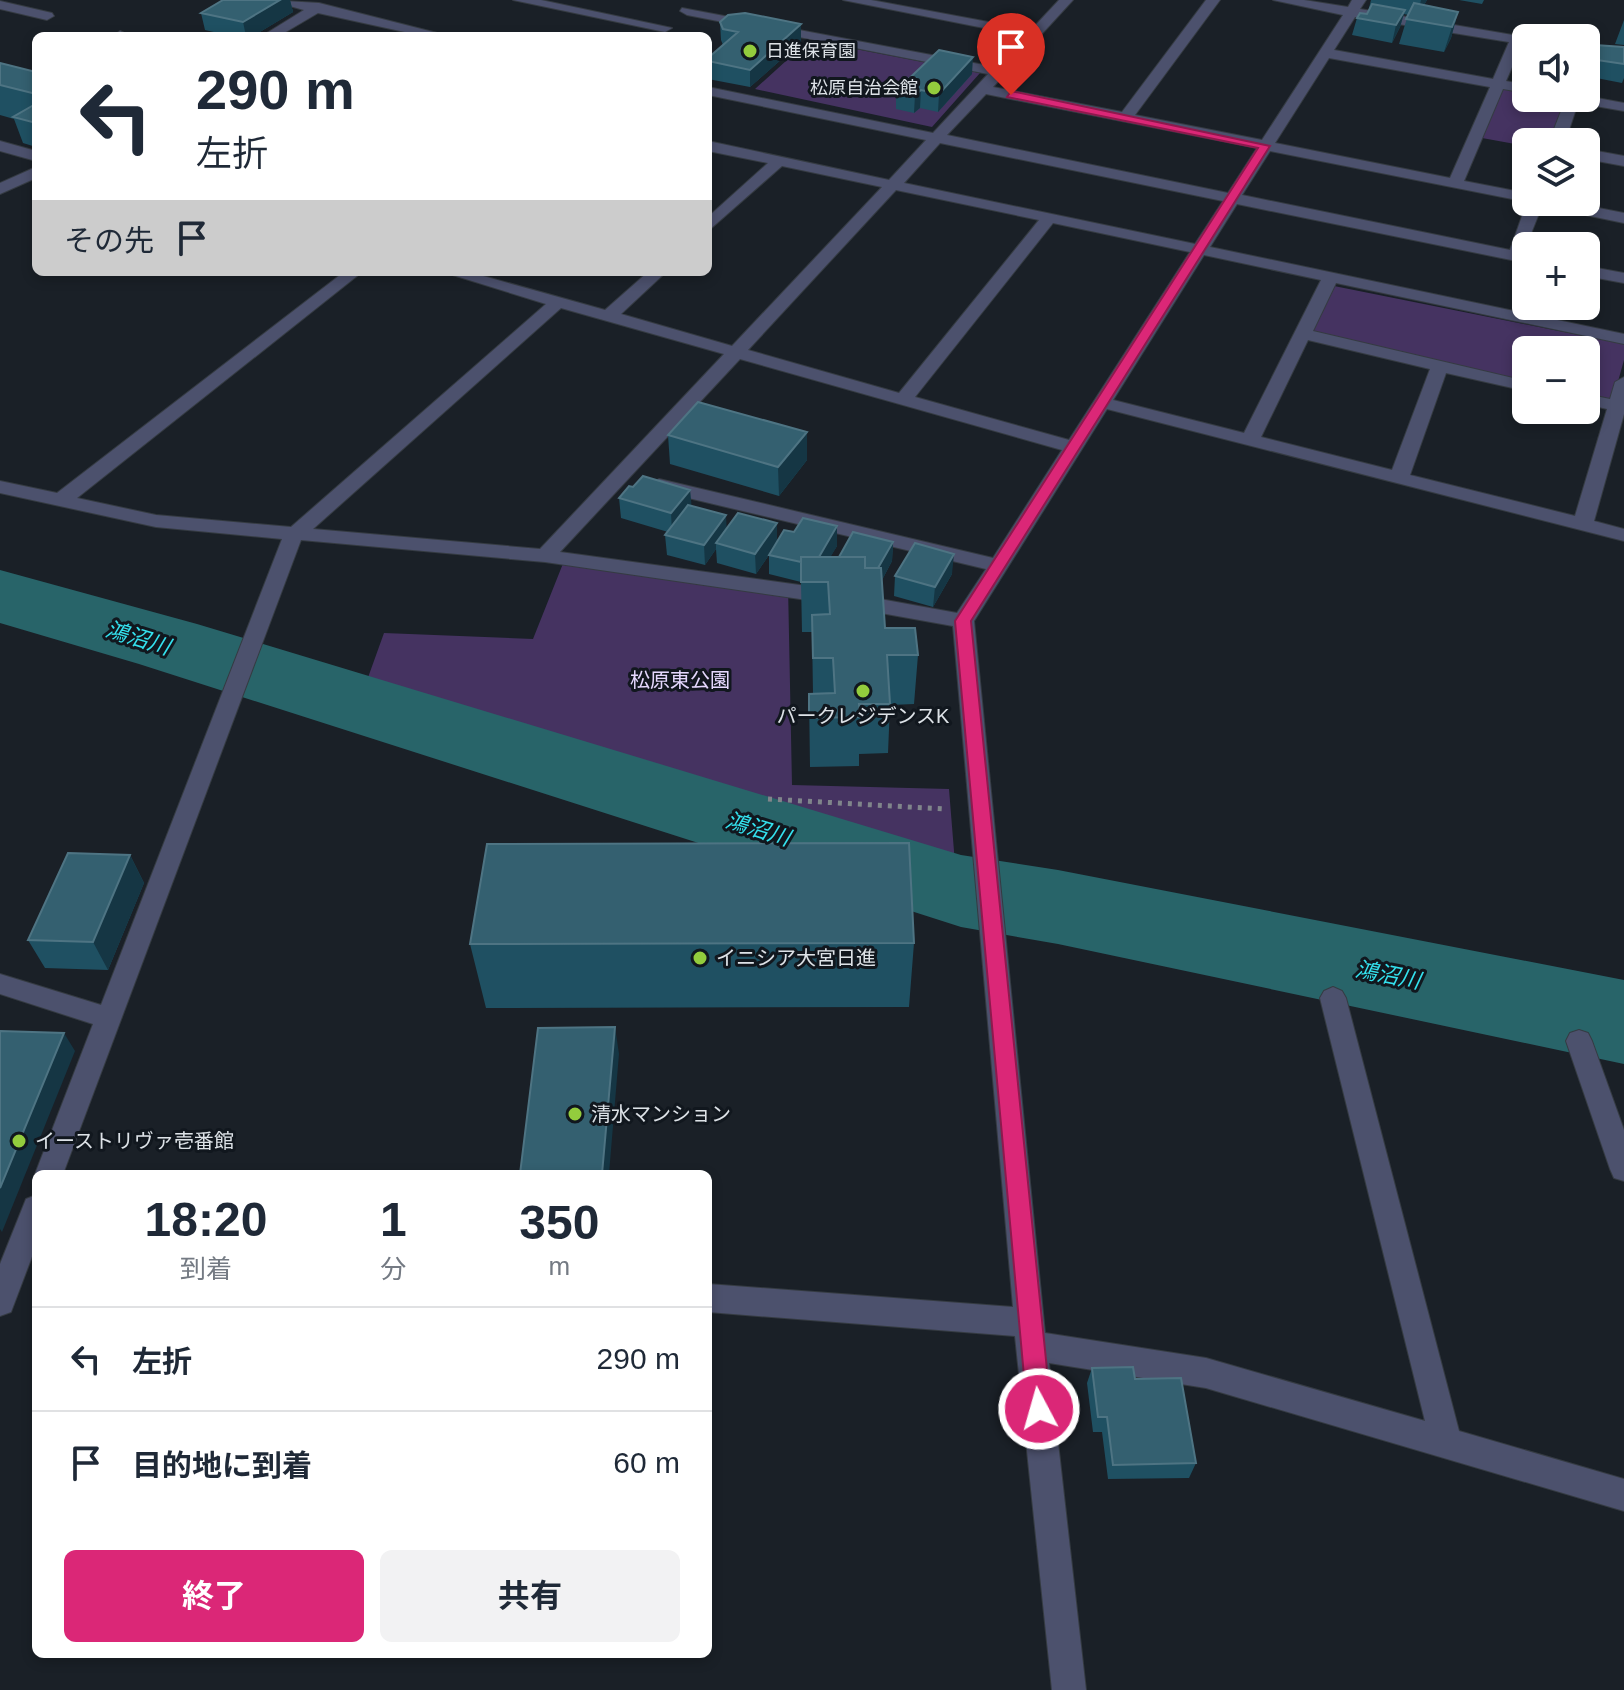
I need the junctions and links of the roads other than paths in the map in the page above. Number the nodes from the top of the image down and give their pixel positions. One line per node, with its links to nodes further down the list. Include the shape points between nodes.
1 (275, 0): 12 (street)
2 (331, 0): 12 (street)
3 (520, 0): 13 (street)
4 (585, 0): 13 (street)
5 (701, 0): 14 (street)
6 (850, 0): 19 (street)
7 (1066, 0): 19 (street)
8 (1213, 0): 32 (street)
9 (1280, 0): 11 (street)
10 (0, 5): 15 (street)
11 (1355, 6): 20 (street); 21 (street)
12 (314, 10): 16 (street); 17 (street)
13 (571, 10): 18 (street)
14 (687, 11): 18 (street); 25 (street)
15 (47, 16)
16 (276, 32)
17 (422, 32)
18 (660, 32)
19 (1033, 34): 25 (street)
20 (1512, 38)
21 (1325, 53): 26 (street); 35 (street)
22 (1600, 53): 23 (street)
23 (1624, 57)
24 (1512, 58): 26 (street)
25 (998, 72): 28 (street)
26 (1498, 84): 27 (street); 42 (street)
27 (1512, 86)
28 (983, 89): 32 (street); 33 (street)
29 (712, 92): 33 (street)
30 (1600, 103): 31 (street)
31 (1624, 107)
32 (1125, 118): 35 (street)
33 (937, 137): 43 (street); 46 (street)
34 (0, 146): 37 (street)
35 (1265, 146): 42 (street); 46 (street)
36 (712, 147): 39 (street)
37 (32, 155)
38 (1600, 157): 40 (street)
39 (779, 161): 43 (street); 50 (street)
40 (1624, 161)
41 (32, 174): 44 (street)
42 (1455, 184): 45 (street)
43 (893, 185): 48 (street); 65 (street)
44 (0, 189)
45 (1512, 195)
46 (1231, 199): 51 (street); 52 (street)
47 (1600, 213): 49 (street)
48 (1049, 218): 51 (street); 69 (street)
49 (1624, 218)
50 (712, 222)
51 (1199, 249): 58 (street); 70 (street)
52 (1512, 255)
53 (1600, 274): 59 (street)
54 (349, 276): 78 (street)
55 (466, 276): 60 (street)
56 (509, 276): 60 (street)
57 (654, 276): 62 (street)
58 (1331, 277): 63 (street); 64 (street)
59 (1624, 278)
60 (499, 285): 61 (street)
61 (558, 302): 62 (street); 81 (street)
62 (609, 316): 65 (street)
63 (1303, 334): 66 (street); 73 (street)
64 (1624, 339)
65 (736, 352): 69 (street); 75 (street)
66 (1440, 366): 68 (street); 76 (street)
67 (1624, 382): 72 (street)
68 (1512, 383)
69 (904, 399): 74 (street)
70 (1100, 402): 73 (street); 74 (street)
71 (1600, 402): 72 (street)
72 (1617, 406): 79 (street)
73 (1250, 440): 76 (street)
74 (1072, 447): 83 (street)
75 (620, 476): 82 (street); 83 (street)
76 (1399, 478): 79 (street)
77 (0, 487): 78 (street)
78 (64, 498): 81 (street, via 156,521)
79 (1583, 524): 80 (street)
80 (1624, 535)
81 (293, 536): 82 (street); 87 (street)
82 (545, 556): 84 (street)
83 (996, 565): 84 (street)
84 (963, 621): 95 (street)
85 (0, 984): 87 (street)
86 (1333, 998): 96 (street)
87 (108, 1018): 90 (street)
88 (1579, 1041): 89 (street)
89 (1624, 1169)
90 (51, 1170)
91 (32, 1217): 92 (street)
92 (19, 1246): 94 (street)
93 (712, 1298): 95 (street)
94 (0, 1302)
95 (1031, 1334): 96 (street, via 1206,1373); 98 (street)
96 (1446, 1443): 97 (street)
97 (1624, 1495)
98 (1069, 1690)

